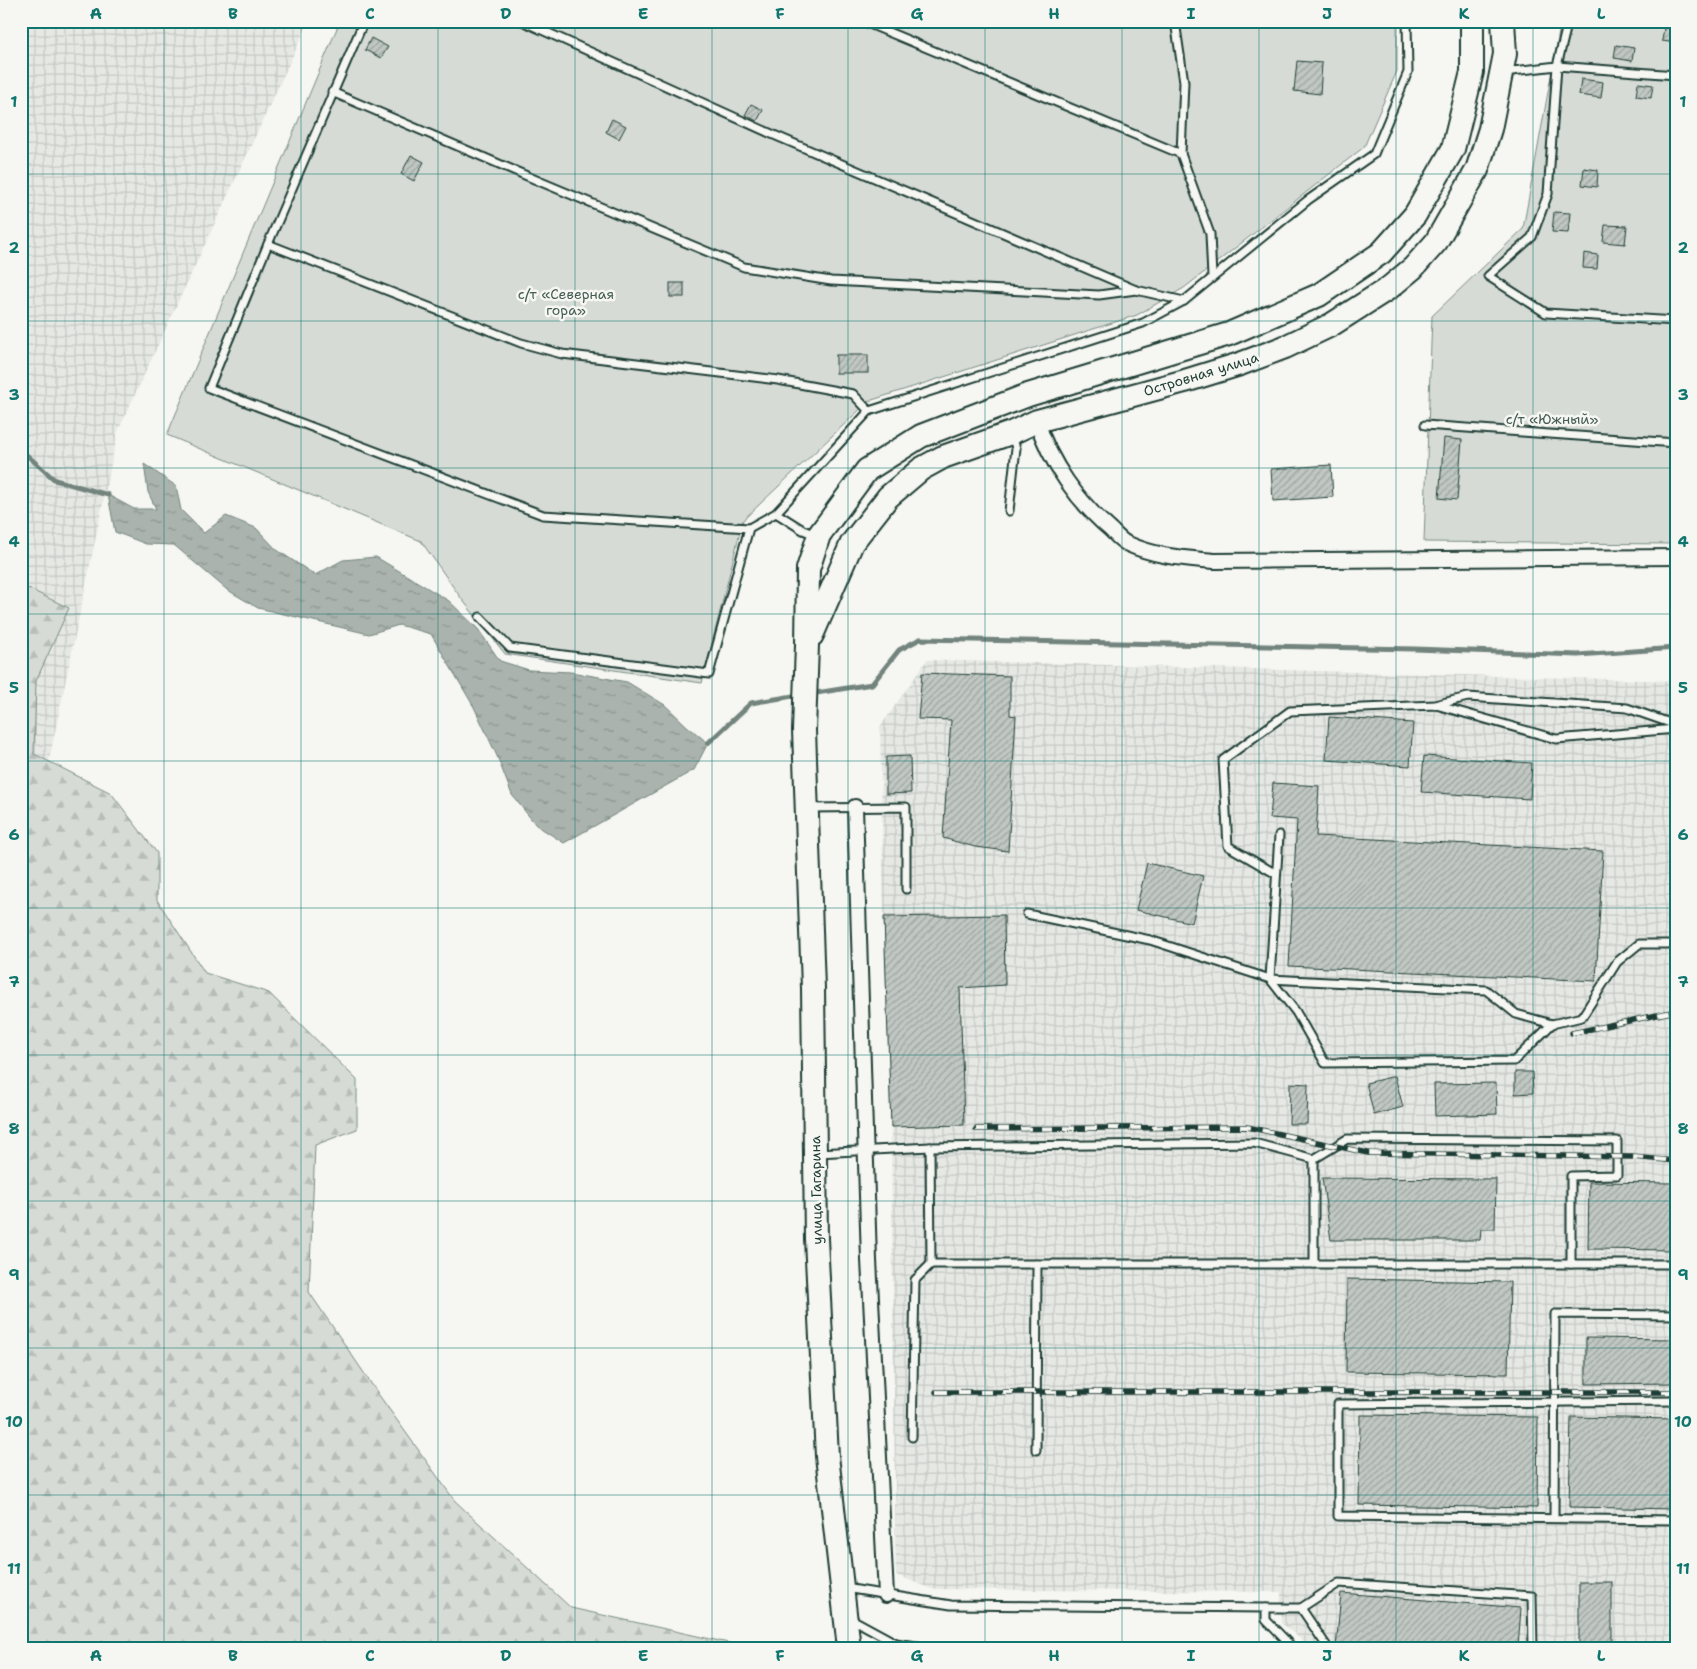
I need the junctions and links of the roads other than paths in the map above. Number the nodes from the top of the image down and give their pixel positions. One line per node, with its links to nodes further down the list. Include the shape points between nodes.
1 (364, 21): 12 (lane)
2 (522, 21): 16 (lane, via 774,135)
3 (862, 21): 13 (lane)
4 (1175, 21): 13 (lane, via 1184,82)
5 (1407, 21): 15 (lane, via 1408,72 1374,154 1308,200)
6 (1472, 21): 27 (main road, via 1472,72 1453,149 1415,215 1381,253 1319,296 1229,334 1028,395 921,436 866,470)
7 (1503, 21): 10 (main road, Островная улица, via 1505,54)
8 (1568, 21): 9 (lane)
9 (1557, 66): 10 (lane); 11 (lane); 18 (lane, via 1548,194 1532,237 1488,276 1546,313)
10 (1501, 72): 20 (main road, Островная улица, via 1490,130 1477,170 1436,242 1389,288 1331,326 1285,347 1185,381)
11 (1676, 75)
12 (332, 92): 14 (lane); 16 (lane, via 744,267 831,281 1099,295)
13 (1181, 154): 15 (lane, via 1210,234)
14 (268, 244): 19 (lane, via 521,343 562,354 778,380 852,394); 26 (lane, via 209,388 543,515)
15 (1212, 277): 17 (lane)
16 (1136, 290): 17 (lane)
17 (1184, 301): 19 (lane, via 1143,323)
18 (1676, 321)
19 (869, 411): 25 (lane)
20 (1037, 421): 22 (main road, Островная улица); 28 (street, via 1042,438 1064,478 1097,518 1126,544 1157,555 1214,561)
21 (1425, 425): 23 (lane)
22 (1012, 433): 24 (lane, via 1016,448); 30 (main road, Островная улица, via 943,457 921,469 888,497 852,543)
23 (1676, 443)
24 (1009, 511)
25 (776, 512): 26 (lane); 27 (lane)
26 (749, 528): 29 (lane, via 709,674 510,648)
27 (818, 536): 30 (main road, улица Гагарина, via 808,569)
28 (1676, 557)
29 (480, 617)
30 (808, 645): 34 (main road, улица Гагарина, via 804,730)
31 (1436, 705): 32 (lane, via 1468,697 1627,708); 32 (lane, via 1556,739); 36 (lane, via 1290,711 1223,760 1228,846)
32 (1676, 727)
33 (855, 807): 34 (lane); 37 (lane, via 906,807); 43 (street)
34 (806, 808): 44 (main road, улица Гагарина)
35 (1278, 835): 36 (lane)
36 (1276, 874): 40 (lane)
37 (906, 889)
38 (1026, 914): 40 (lane, via 1150,940)
39 (1676, 944): 41 (lane, via 1639,944 1617,962 1582,1017)
40 (1270, 979): 41 (lane, via 1486,990 1516,1014); 41 (lane, via 1296,1012 1325,1063 1514,1061)
41 (1552, 1024)
42 (930, 1148): 43 (lane); 45 (lane, via 1254,1143); 46 (lane)
43 (866, 1150): 44 (lane); 59 (street)
44 (815, 1153): 58 (main road, улица Гагарина, via 827,1456)
45 (1314, 1159): 48 (lane); 49 (lane, via 1346,1139 1617,1141 1617,1175 1571,1176)
46 (931, 1264): 47 (lane); 54 (lane, via 914,1280)
47 (1037, 1264): 48 (lane); 55 (lane)
48 (1314, 1264): 49 (lane)
49 (1571, 1264): 50 (lane)
50 (1676, 1264)
51 (1676, 1315): 53 (lane, via 1554,1314)
52 (1676, 1401): 53 (lane)
53 (1554, 1402): 56 (lane); 56 (lane, via 1338,1404 1338,1516)
54 (912, 1438)
55 (1036, 1450)
56 (1554, 1518): 57 (lane)
57 (1676, 1520)
58 (842, 1588): 59 (lane); 62 (main road, улица Гагарина)
59 (886, 1595): 60 (lane, via 950,1605)
60 (1266, 1608): 61 (lane); 66 (lane, via 1266,1620)
61 (1301, 1608): 67 (lane); 68 (lane, via 1339,1583 1532,1596)
62 (845, 1615): 63 (lane); 64 (main road, улица Гагарина)
63 (896, 1645): 65 (lane)
64 (849, 1648)
65 (931, 1648)
66 (1293, 1648)
67 (1328, 1648)
68 (1533, 1648)

